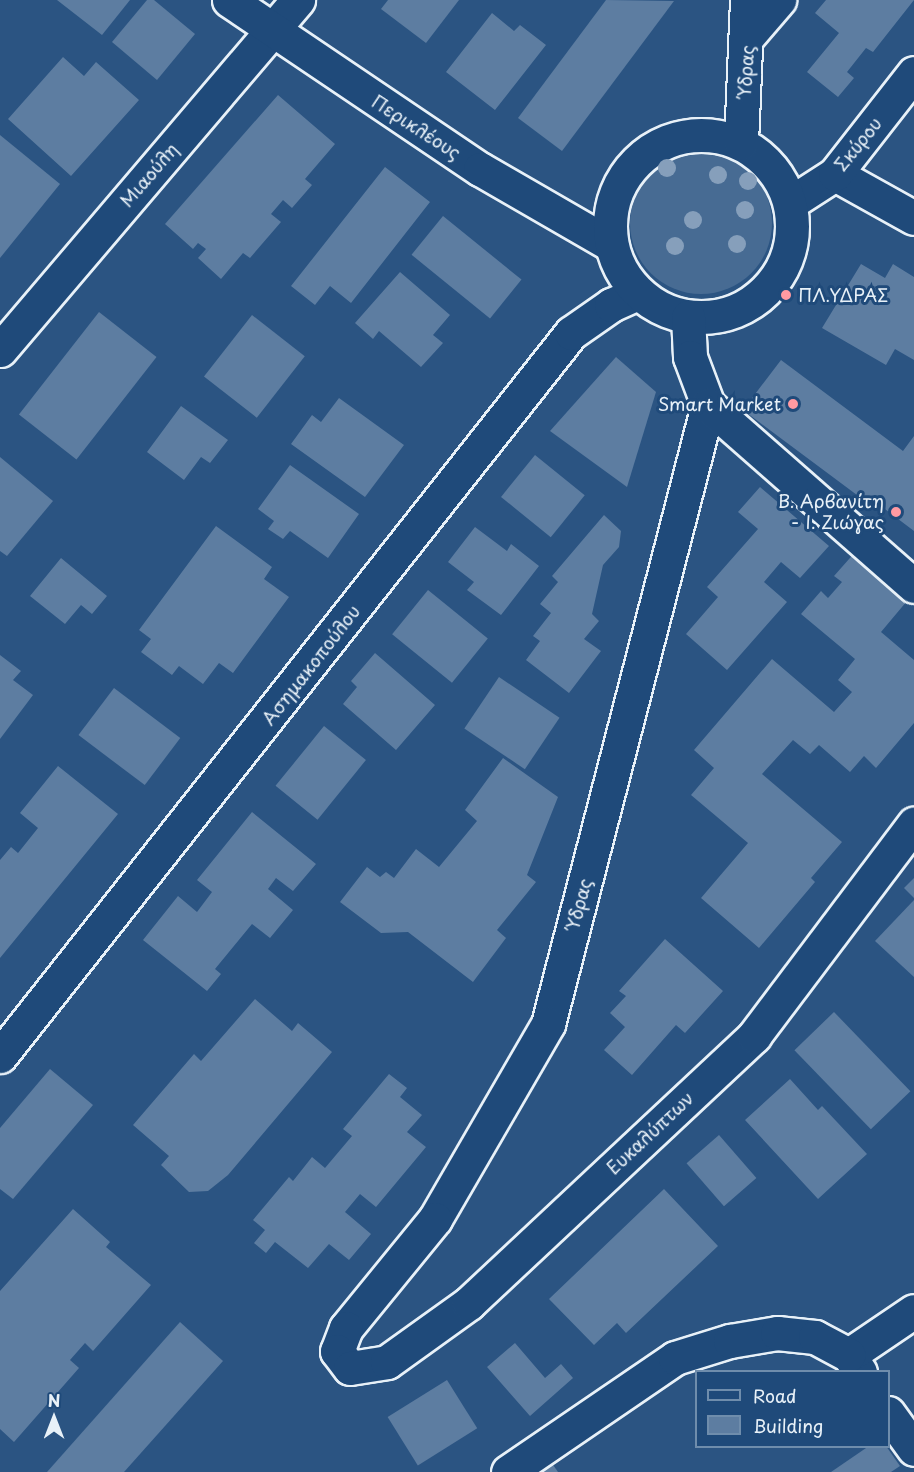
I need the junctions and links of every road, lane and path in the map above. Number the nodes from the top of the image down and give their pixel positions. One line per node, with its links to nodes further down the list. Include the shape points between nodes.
1 (229, 0): 5 (street, Περικλέους)
2 (298, 0): 5 (street, Μιαούλη)
3 (747, 0): 6 (street, Ύδρας)
4 (779, 0): 6 (street)
5 (272, 33): 12 (street, Περικλέους, via 480,169); 15 (street, Μιαούλη)
6 (748, 36): 8 (street, Ύδρας)
7 (914, 73): 9 (street, Σκύρου)
8 (741, 143): 10 (street, via 775,172); 12 (street, via 709,134 675,137 644,153 617,189 610,210)
9 (835, 174): 10 (street, Σκύρου); 11 (street)
10 (790, 203): 14 (street, via 793,228 789,254 777,277 760,296 714,317)
11 (914, 218)
12 (610, 244): 13 (street, via 620,271)
13 (638, 293): 14 (street, via 661,309); 19 (street, Ασημακοπούλου, via 588,318 571,333)
14 (688, 317): 16 (street, via 690,357)
15 (0, 350)
16 (708, 405): 17 (street); 21 (street, Ύδρας, via 548,1024 435,1219 346,1328)
17 (914, 586)
18 (914, 824): 21 (street, Ευκαλύπτων, via 754,1036 469,1303 387,1362 350,1368)
19 (0, 1056)
20 (914, 1311): 22 (street)
21 (337, 1351)
22 (854, 1363): 25 (street, via 815,1337 777,1333 730,1341 675,1358)
23 (890, 1416): 24 (street)
24 (914, 1449)
25 (508, 1472)

